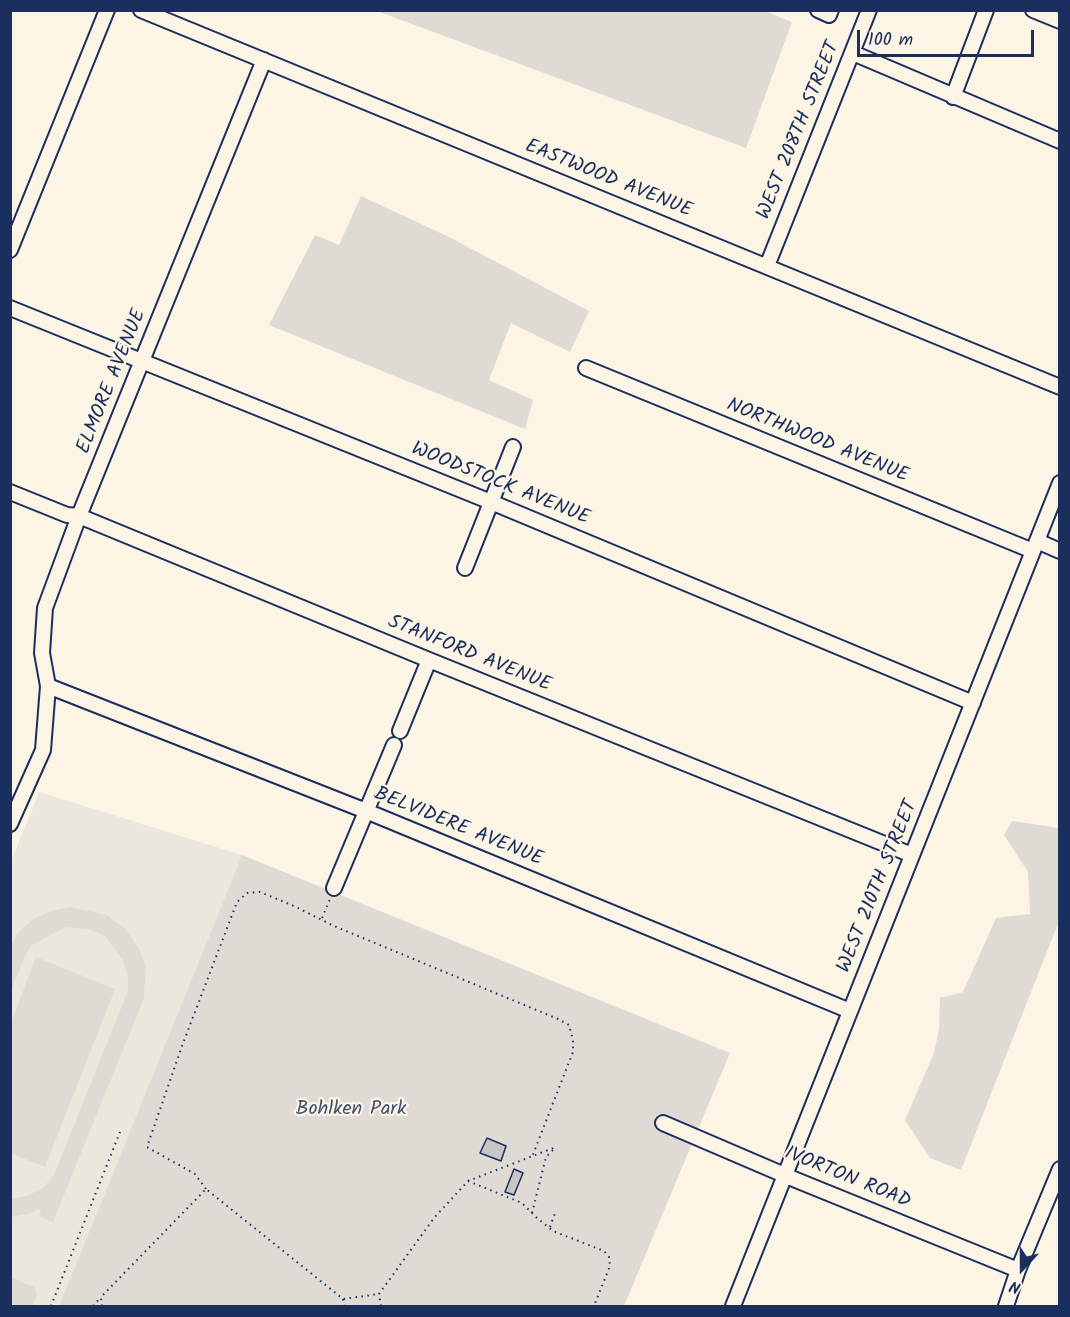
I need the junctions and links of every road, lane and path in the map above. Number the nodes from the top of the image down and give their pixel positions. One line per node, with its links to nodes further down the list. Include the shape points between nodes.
1 (107, 10): 13 (street)
2 (141, 10): 10 (street, EASTWOOD AVENUE)
3 (818, 10): 4 (street, via 829,15)
4 (831, 10)
5 (869, 10): 9 (street, WEST 208TH STREET)
6 (986, 10): 11 (street)
7 (1033, 10): 8 (street)
8 (1059, 21)
9 (853, 53): 11 (street); 14 (street, WEST 208TH STREET)
10 (264, 60): 14 (street, EASTWOOD AVENUE); 16 (street, ELMORE AVENUE)
11 (953, 97): 12 (street)
12 (1059, 141)
13 (10, 250)
14 (767, 266): 18 (street, EASTWOOD AVENUE)
15 (10, 308): 16 (street, WOODSTOCK AVENUE)
16 (143, 362): 22 (street, WOODSTOCK AVENUE); 23 (street, ELMORE AVENUE)
17 (586, 368): 24 (street, NORTHWOOD AVENUE)
18 (1059, 387)
19 (513, 447): 22 (street)
20 (1059, 483): 24 (street, WEST 210TH STREET)
21 (10, 492): 23 (street, STANFORD AVENUE)
22 (491, 502): 26 (street); 29 (street, WOODSTOCK AVENUE)
23 (79, 516): 27 (street, STANFORD AVENUE); 28 (street, ELMORE AVENUE, via 45,608 42,653)
24 (1035, 546): 25 (street, NORTHWOOD AVENUE); 29 (street, WEST 210TH STREET)
25 (1059, 550)
26 (465, 568)
27 (429, 660): 30 (street); 34 (street, STANFORD AVENUE)
28 (48, 686): 32 (street, BELVIDERE AVENUE); 33 (street, ELMORE AVENUE, via 43,750)
29 (973, 703): 34 (street, WEST 210TH STREET)
30 (400, 731)
31 (394, 745): 32 (street)
32 (366, 811): 35 (street); 37 (street, BELVIDERE AVENUE)
33 (10, 824)
34 (912, 855): 37 (street, WEST 210TH STREET)
35 (334, 888): 36 (path)
36 (322, 918): 40 (path, via 569,1025 573,1052); 44 (path, via 260,892 247,893 237,902 147,1147 195,1174)
37 (850, 1011): 42 (street, WEST 210TH STREET)
38 (663, 1123): 42 (street, IVORTON ROAD)
39 (120, 1132): 52 (path)
40 (532, 1157): 43 (path); 45 (path, via 556,1147 546,1157)
41 (1059, 1169): 48 (street)
42 (784, 1175): 48 (street, IVORTON ROAD); 58 (street, WEST 210TH STREET)
43 (468, 1180): 45 (path, via 522,1203); 49 (path, via 434,1218)
44 (206, 1189): 50 (path); 51 (path)
45 (532, 1213): 47 (path)
46 (555, 1213): 47 (path)
47 (549, 1228): 57 (path, via 604,1251 609,1257 610,1266)
48 (1018, 1270): 59 (street)
49 (379, 1294): 51 (path); 56 (path)
50 (101, 1297): 53 (path); 54 (path)
51 (343, 1299): 55 (path)
52 (51, 1306)
53 (93, 1306)
54 (102, 1306)
55 (344, 1306)
56 (381, 1306)
57 (594, 1306)
58 (733, 1306)
59 (1006, 1306)

